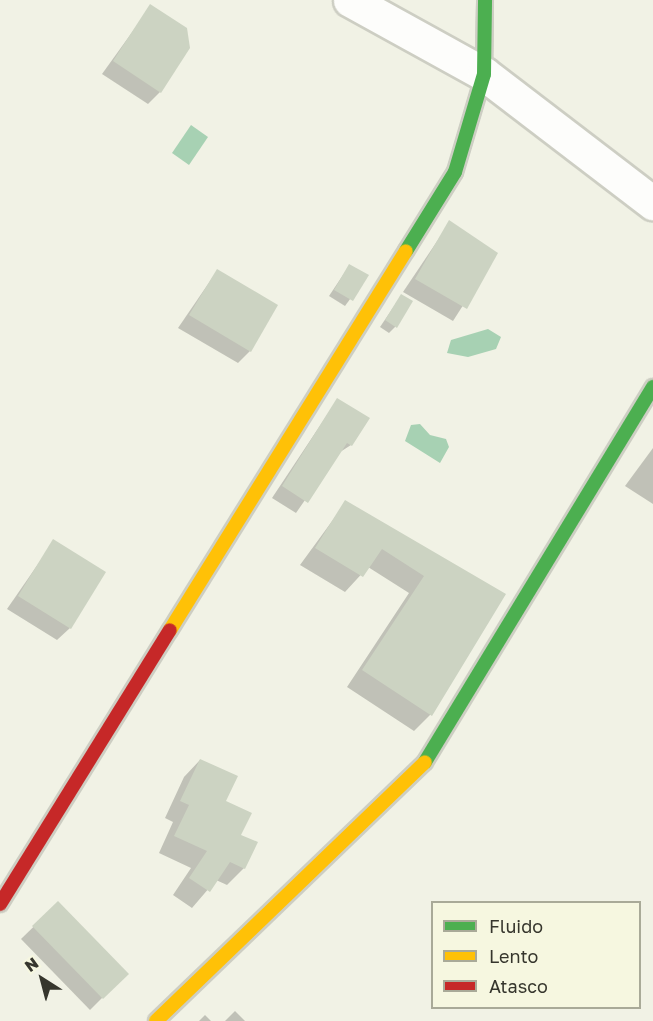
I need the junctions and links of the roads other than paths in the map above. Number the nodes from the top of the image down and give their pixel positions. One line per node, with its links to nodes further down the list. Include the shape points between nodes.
1 (350, 0): 3 (street)
2 (485, 0): 3 (street)
3 (483, 74): 4 (street); 6 (street, via 455,172)
4 (653, 203)
5 (653, 387): 7 (street, via 423,766)
6 (0, 904)
7 (156, 1021)

